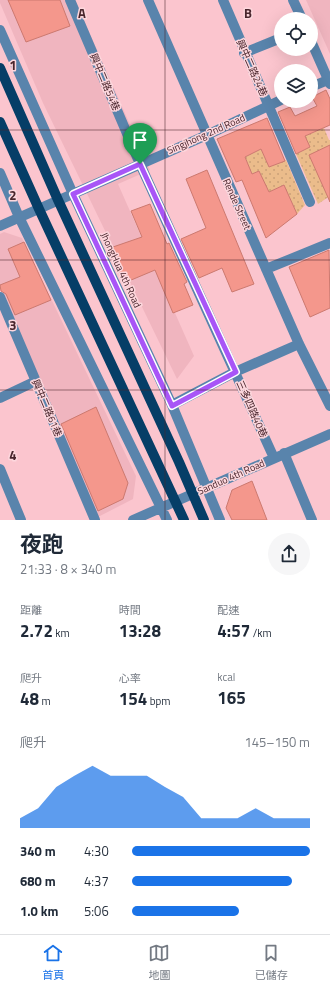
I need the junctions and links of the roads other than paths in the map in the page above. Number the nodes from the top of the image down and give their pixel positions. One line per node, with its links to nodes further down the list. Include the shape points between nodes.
1 (70, 0): 17 (street, 興中二路54巷)
2 (148, 0): 16 (street, Rende Street)
3 (223, 0): 8 (street, 興中二路24巷)
4 (293, 0): 5 (street)
5 (299, 12)
6 (0, 30): 19 (street, JhongHua 4th Road)
7 (274, 41): 8 (street)
8 (244, 52): 14 (street, 興中二路24巷)
9 (318, 56): 11 (street)
10 (0, 68): 20 (main road)
11 (329, 81): 12 (street)
12 (318, 85)
13 (274, 103): 14 (street, Singjhong 2nd Road)
14 (268, 106): 16 (street, Singjhong 2nd Road); 21 (street, 興中二路24巷)
15 (0, 122): 22 (main road)
16 (207, 135): 17 (street, Singjhong 2nd Road); 26 (street, Rende Street)
17 (140, 164): 19 (street, Singjhong 2nd Road); 30 (street, 三多四路40巷)
18 (0, 173): 23 (street)
19 (73, 194): 20 (street, Singjhong 2nd Road); 33 (street, JhongHua 4th Road)
20 (58, 200): 22 (street, Singjhong 2nd Road); 40 (main road)
21 (310, 202)
22 (39, 209): 23 (street, Singjhong 2nd Road); 41 (main road)
23 (19, 217): 24 (street, Singjhong 2nd Road); 42 (street)
24 (0, 226)
25 (330, 243): 26 (street)
26 (266, 269): 29 (street, Rende Street)
27 (0, 297): 28 (street, 興中二路61巷)
28 (3, 313): 31 (street, 興中二路61巷)
29 (299, 344): 30 (street); 34 (street, Rende Street)
30 (236, 372): 33 (street); 37 (street, 三多四路40巷)
31 (36, 381): 32 (street); 44 (street, 興中二路61巷)
32 (0, 398)
33 (172, 406): 39 (street, JhongHua 4th Road)
34 (330, 406)
35 (330, 434): 36 (street, Sanduo 4th Road)
36 (284, 453): 37 (street, Sanduo 4th Road); 50 (street)
37 (274, 458): 39 (street, Sanduo 4th Road)
38 (0, 469): 43 (street)
39 (206, 488): 40 (street, Sanduo 4th Road); 49 (street, JhongHua 4th Road)
40 (192, 494): 41 (street, Sanduo 4th Road); 48 (main road)
41 (176, 501): 42 (street, Sanduo 4th Road); 47 (main road)
42 (161, 508): 45 (street, Sanduo 4th Road); 46 (street)
43 (21, 520)
44 (95, 520)
45 (133, 520)
46 (167, 520)
47 (184, 520)
48 (204, 520)
49 (220, 520)
50 (312, 520)

